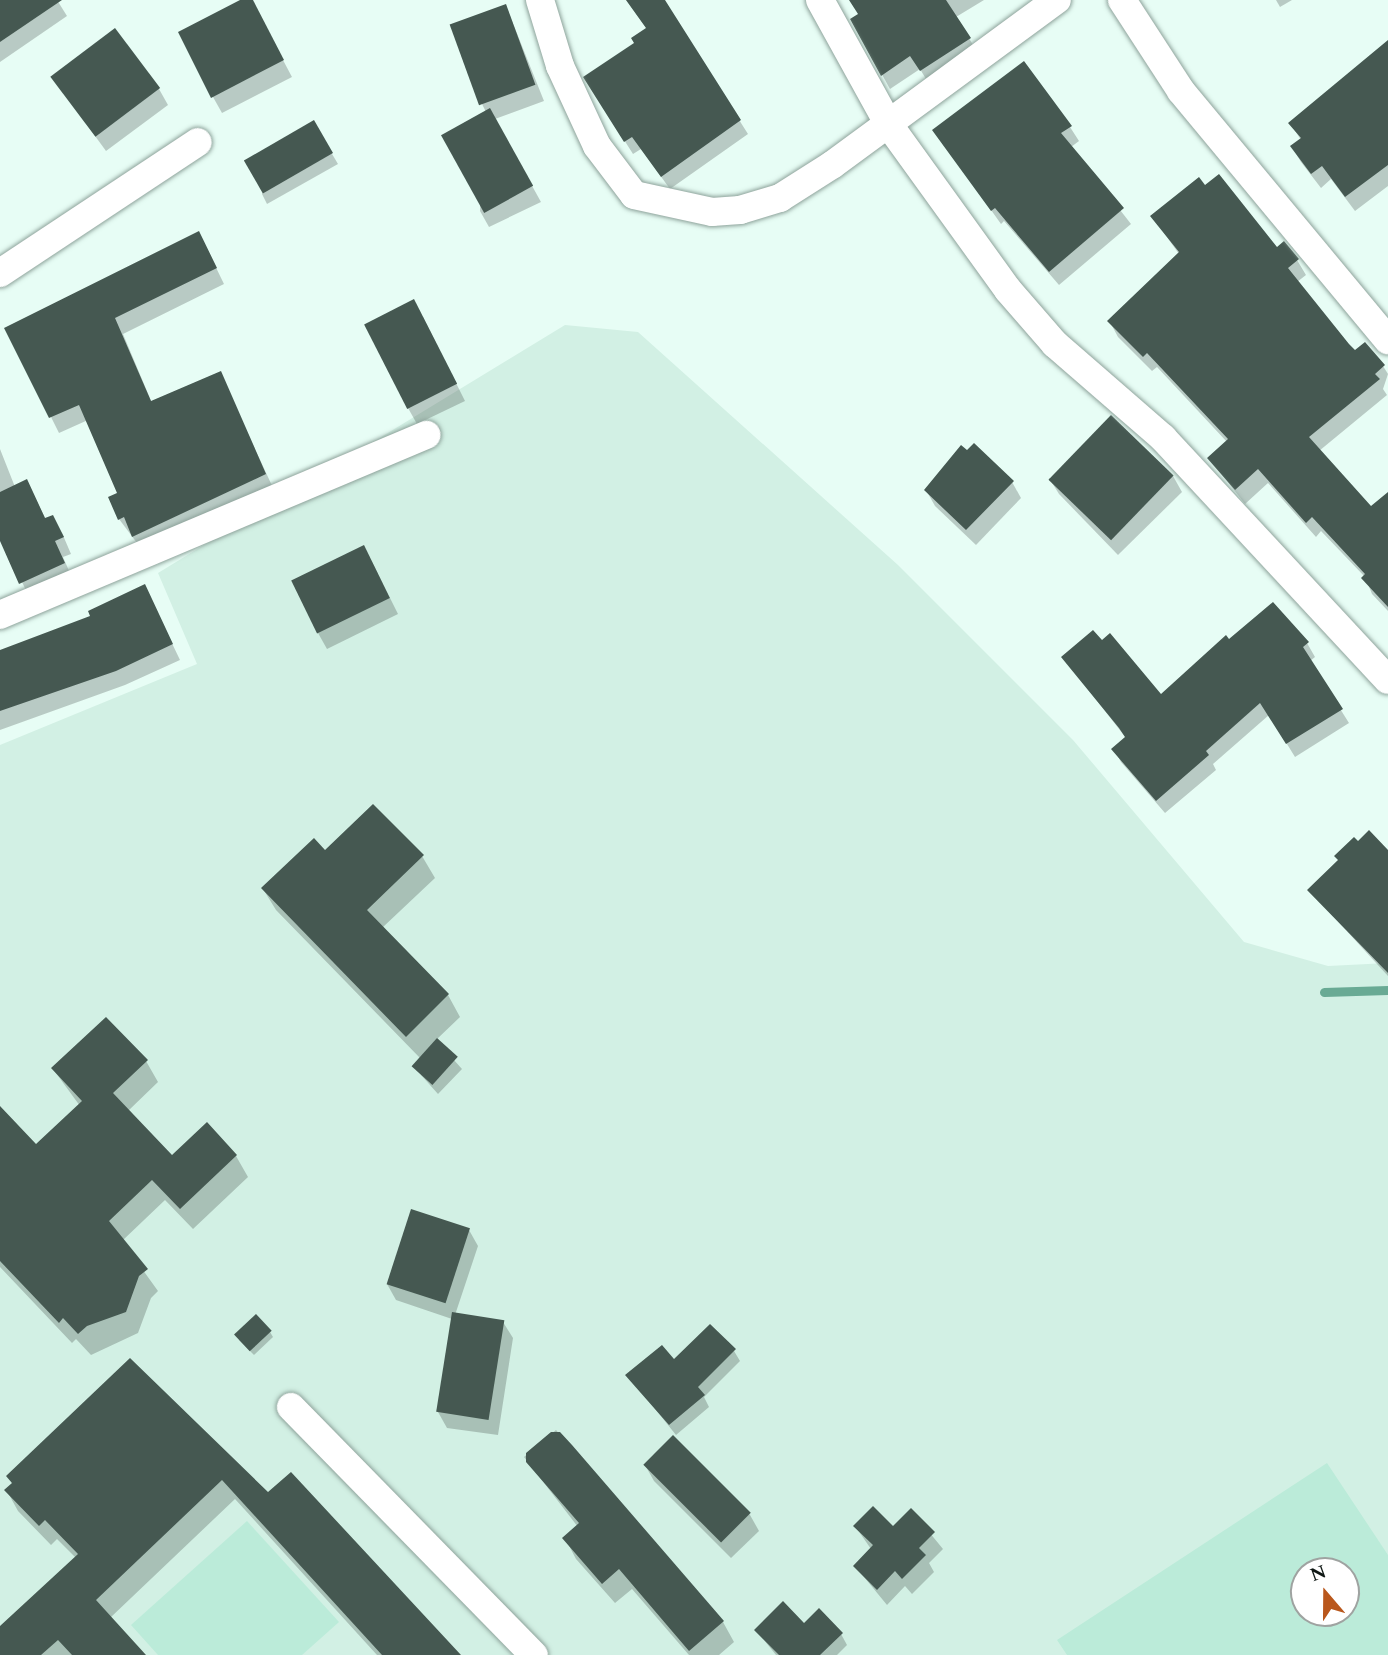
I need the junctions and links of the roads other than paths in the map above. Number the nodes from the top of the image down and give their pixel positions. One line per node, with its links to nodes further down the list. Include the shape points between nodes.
1 (540, 0): 5 (street, via 560,66 597,146 634,195 712,212 740,210 779,198)
2 (820, 0): 5 (street)
3 (1057, 0): 5 (street)
4 (1122, 0): 8 (street, via 1181,91)
5 (889, 125): 11 (street, via 1008,290 1055,344 1163,438)
6 (198, 142): 7 (street)
7 (2, 267)
8 (1388, 340)
9 (426, 435): 10 (street)
10 (0, 615)
11 (1388, 680)
12 (291, 1407): 13 (street)
13 (534, 1655)

